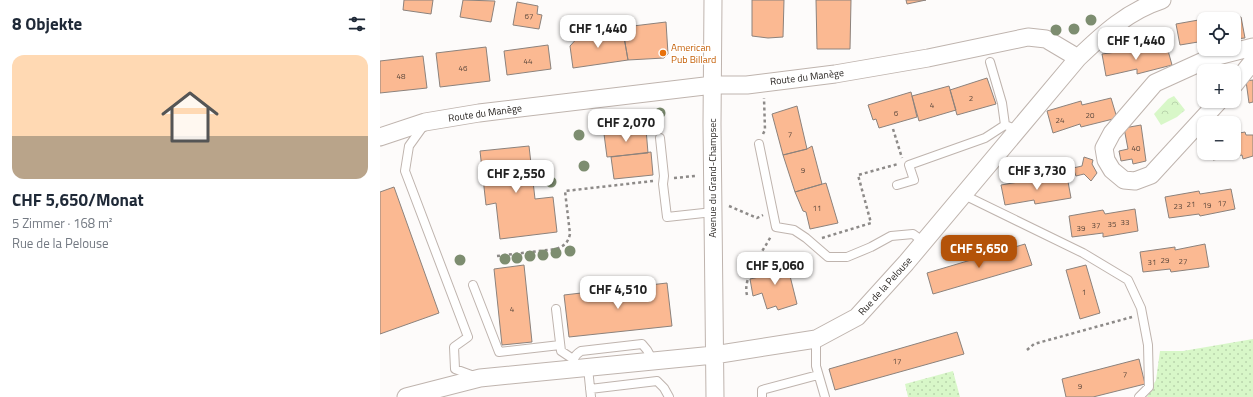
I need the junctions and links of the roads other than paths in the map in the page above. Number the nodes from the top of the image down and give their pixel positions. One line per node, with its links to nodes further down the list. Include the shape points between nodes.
1 (713, 0): 8 (street, Avenue du Grand-Champsec)
2 (1162, 0): 4 (street, via 1125,18)
3 (1253, 47): 9 (street, via 1210,58 1155,83 1112,133 1104,148 1106,160 1112,170 1124,180 1135,181 1151,175)
4 (1078, 58): 8 (street, Route du Manège, via 1046,39 1028,37 835,74 747,85); 11 (street, Rue de la Pelouse)
5 (1253, 61): 7 (street)
6 (990, 62): 11 (lane)
7 (1241, 76)
8 (712, 86): 10 (street, Route du Manège, via 479,113); 17 (street, Avenue du Grand-Champsec)
9 (1213, 108)
10 (425, 122): 12 (street, Route du Manège); 26 (lane, via 409,146 405,171 468,337 454,347 455,368)
11 (1012, 128): 15 (lane, via 909,165 914,180); 16 (street, Rue de la Pelouse)
12 (380, 138)
13 (660, 138): 17 (lane, via 667,217)
14 (759, 144): 18 (lane, via 776,227 794,230 828,257 847,257 891,236 913,234)
15 (897, 185)
16 (964, 195): 18 (street, Rue de la Pelouse); 34 (lane, via 1083,253 1128,280 1141,308 1148,345 1149,386)
17 (718, 208): 23 (street, Avenue du Grand-Champsec)
18 (924, 242): 21 (street, Rue de la Pelouse, via 857,317)
19 (473, 285): 22 (lane, via 499,352)
20 (556, 309): 22 (lane)
21 (816, 339): 23 (street, Rue de la Pelouse); 25 (lane)
22 (560, 345): 24 (lane, via 561,351)
23 (714, 355): 24 (street); 31 (street, Avenue du Grand-Champsec)
24 (578, 366): 26 (street); 28 (lane)
25 (818, 375): 32 (lane, via 762,390); 33 (lane)
26 (480, 378): 27 (street)
27 (441, 392): 29 (street)
28 (590, 393): 30 (lane, via 657,381)
29 (406, 397)
30 (669, 397)
31 (715, 397)
32 (762, 397)
33 (824, 397)
34 (1139, 397)

